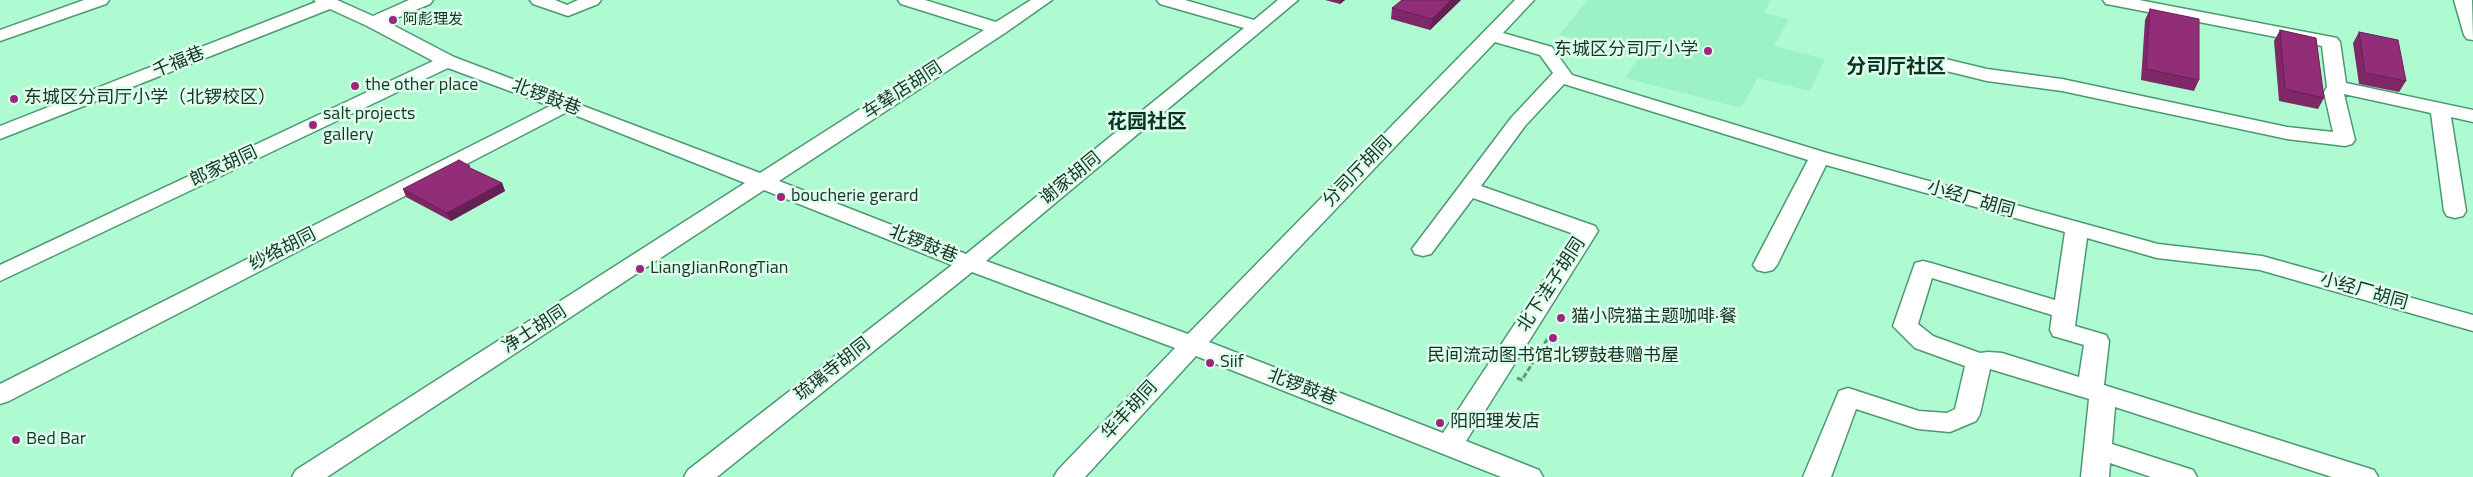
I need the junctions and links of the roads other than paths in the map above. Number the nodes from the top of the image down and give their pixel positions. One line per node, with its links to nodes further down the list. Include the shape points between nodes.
1 (100, 0): 18 (lane)
2 (424, 0): 13 (lane)
3 (539, 0): 4 (lane, via 568,11)
4 (592, 0)
5 (907, 0): 15 (lane)
6 (1043, 0): 15 (lane, 车辇店胡同)
7 (1166, 0): 14 (lane)
8 (1289, 0): 14 (lane, 谢家胡同)
9 (1525, 0): 16 (lane, 分司厅胡同)
10 (2112, 0): 22 (lane, via 2331,42)
11 (2463, 0): 17 (lane)
12 (326, 2): 13 (lane, 北锣鼓巷); 26 (lane, 千福巷)
13 (373, 22): 19 (lane, 北锣鼓巷)
14 (1257, 26): 33 (lane, 谢家胡同)
15 (998, 29): 28 (lane, 车辇店胡同)
16 (1491, 35): 21 (lane, via 1546,51 1563,74); 38 (lane, 分司厅胡同)
17 (2473, 35)
18 (0, 36)
19 (448, 61): 23 (lane, 北锣鼓巷); 35 (lane, 郎家胡同)
20 (1933, 62): 22 (lane, via 1987,75 2062,85 2287,133 2345,140 2334,92)
21 (1560, 76): 27 (lane, 小经厂胡同); 29 (lane, via 1518,122)
22 (2337, 87): 24 (lane)
23 (566, 105): 28 (lane, 北锣鼓巷); 41 (lane, 纱络胡同)
24 (2440, 109): 25 (lane); 30 (lane)
25 (2473, 116)
26 (0, 133)
27 (1820, 157): 31 (lane, 小经厂胡同); 34 (lane)
28 (763, 182): 33 (lane, 北锣鼓巷); 44 (lane, 净土胡同)
29 (1469, 189): 32 (lane); 42 (lane, 北下洼子胡同, via 1587,231)
30 (2455, 210)
31 (2077, 230): 36 (lane); 37 (lane, 小经厂胡同, via 2157,251 2262,263)
32 (1423, 249)
33 (969, 263): 38 (lane, 北锣鼓巷); 45 (lane, 琉璃寺胡同)
34 (1765, 265)
35 (0, 274)
36 (2065, 310): 39 (lane, via 1923,268 1905,326 1924,342); 40 (lane, via 2062,330 2097,341)
37 (2473, 324)
38 (1192, 345): 42 (lane, 北锣鼓巷); 46 (lane, 华丰胡同)
39 (1978, 362): 40 (lane, via 2002,362); 48 (lane, via 1967,414 1950,423 1918,420 1848,397)
40 (2097, 392): 43 (lane); 51 (lane)
41 (0, 395)
42 (1449, 446): 47 (lane, 北锣鼓巷)
43 (2097, 449): 49 (lane); 50 (lane)
44 (306, 477)
45 (698, 477)
46 (1068, 477)
47 (1529, 477)
48 (1817, 477)
49 (2094, 477)
50 (2183, 477)
51 (2364, 477)

